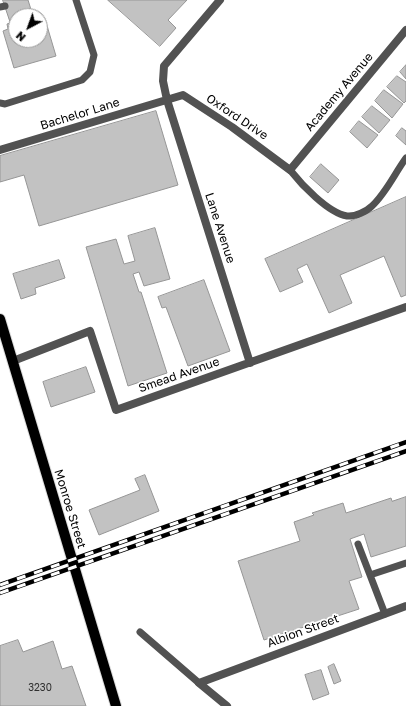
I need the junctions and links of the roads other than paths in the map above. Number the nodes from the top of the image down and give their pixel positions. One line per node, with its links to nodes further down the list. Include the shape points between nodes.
1 (76, 0): 5 (lane, via 94,55 90,72 82,80 5,104)
2 (220, 0): 4 (street, Lane Avenue, via 164,66)
3 (406, 30): 8 (street, Academy Avenue)
4 (166, 100): 6 (street, Bachelor Lane); 8 (street, Oxford Drive, via 183,95); 12 (street, Lane Avenue)
5 (0, 102)
6 (0, 150)
7 (406, 158): 8 (lane, via 372,207 357,215 348,216 320,200)
8 (290, 170)
9 (406, 307): 12 (street, Smead Avenue)
10 (0, 319): 11 (main road, Monroe Street)
11 (13, 361): 12 (street, Smead Avenue, via 90,331 116,410); 20 (main road, Monroe Street)
12 (250, 363)
13 (358, 544): 15 (lane)
14 (406, 563): 15 (lane)
15 (370, 575): 17 (lane)
16 (406, 606): 17 (street, Albion Street)
17 (385, 614): 19 (street, Albion Street)
18 (140, 632): 19 (lane)
19 (198, 683): 21 (street)
20 (116, 706)
21 (227, 706)

